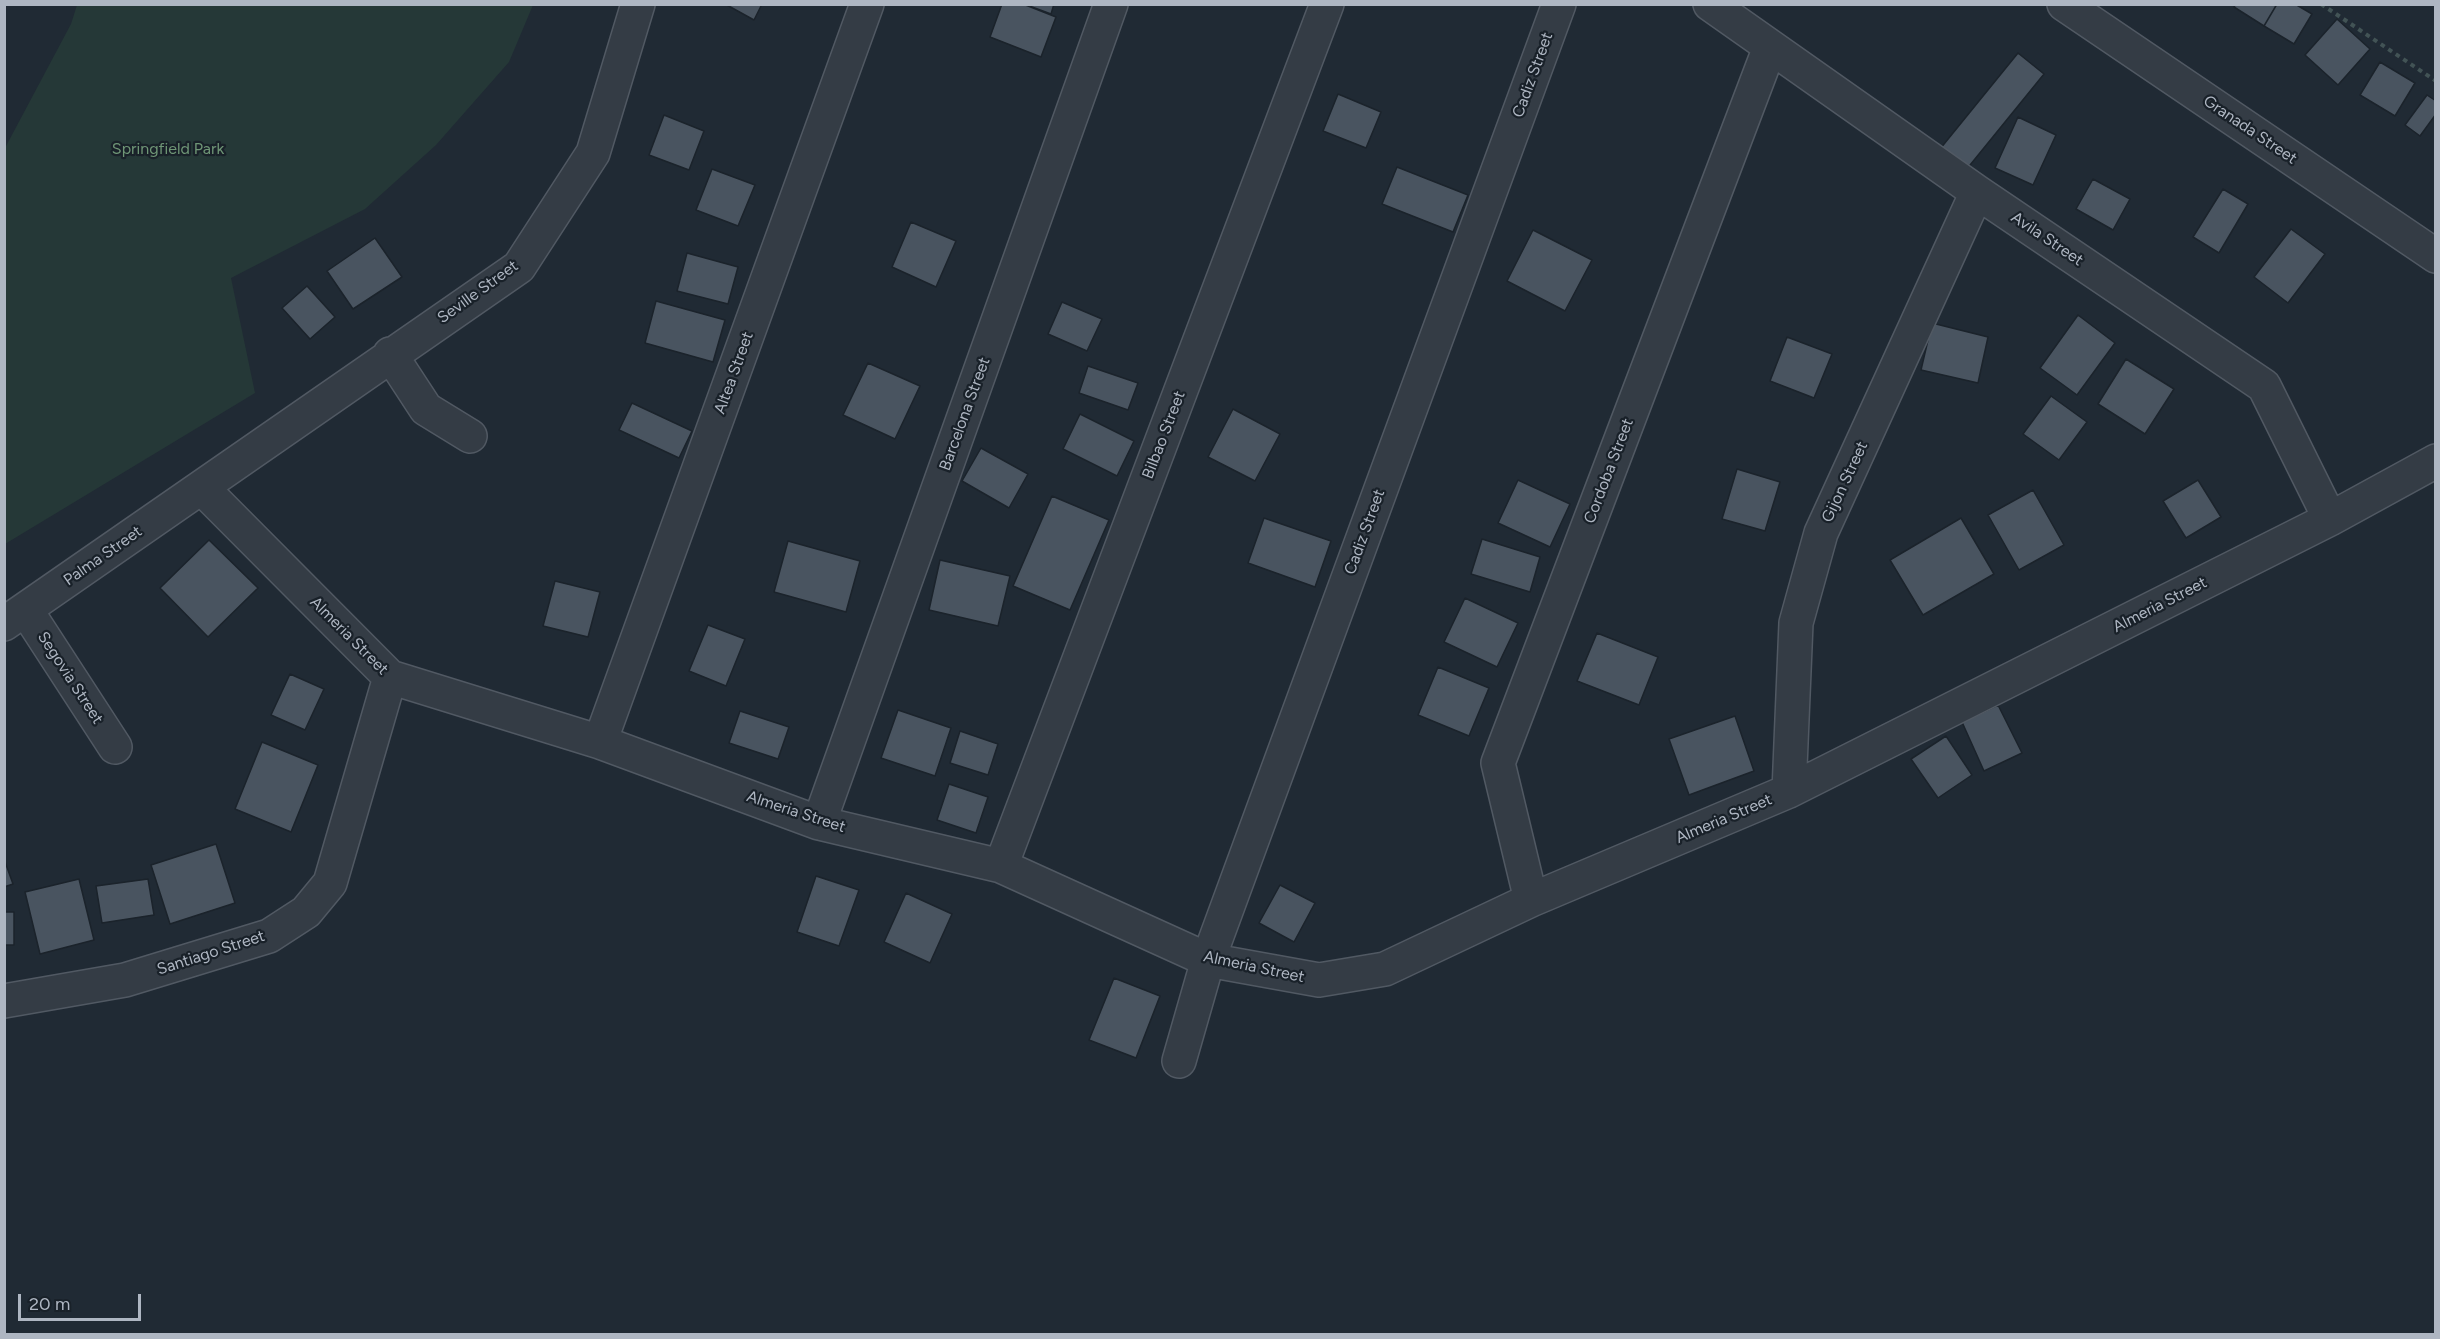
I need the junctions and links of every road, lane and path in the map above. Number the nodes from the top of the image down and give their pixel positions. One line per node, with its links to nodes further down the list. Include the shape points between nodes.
1 (638, 4): 13 (street, Seville Street, via 593,153 519,267)
2 (867, 4): 20 (street, Altea Street)
3 (1111, 4): 23 (street, Barcelona Street)
4 (1327, 4): 24 (street, Bilbao Street)
5 (1559, 4): 26 (street, Cadiz Street)
6 (1710, 4): 9 (street, Avila Street)
7 (2064, 4): 12 (street, Granada Street)
8 (2321, 4): 10 (path)
9 (1770, 47): 11 (street, Avila Street); 25 (street, Cordoba Street, via 1498,763)
10 (2436, 81)
11 (1977, 192): 17 (street, Avila Street, via 2264,386); 22 (street, Gijon Street, via 1821,534 1796,623)
12 (2436, 256)
13 (390, 354): 14 (street, via 426,409); 16 (street, Seville Street)
14 (470, 436)
15 (2436, 461): 17 (street)
16 (202, 488): 18 (street, Palma Street); 19 (street, Almeria Street)
17 (2330, 519): 22 (street, Almeria Street)
18 (15, 617): 21 (street, Segovia Street)
19 (390, 677): 20 (street, Almeria Street); 27 (street, Santiago Street, via 330,883 306,912 269,936 125,980)
20 (600, 742): 23 (street, Almeria Street)
21 (115, 747)
22 (1790, 791): 25 (street, Almeria Street)
23 (819, 823): 24 (street, Almeria Street)
24 (1001, 866): 26 (street, Almeria Street)
25 (1531, 900): 26 (street, Almeria Street, via 1385,969 1319,980)
26 (1208, 960): 28 (street, Cadiz Street)
27 (4, 1001)
28 (1179, 1061)

